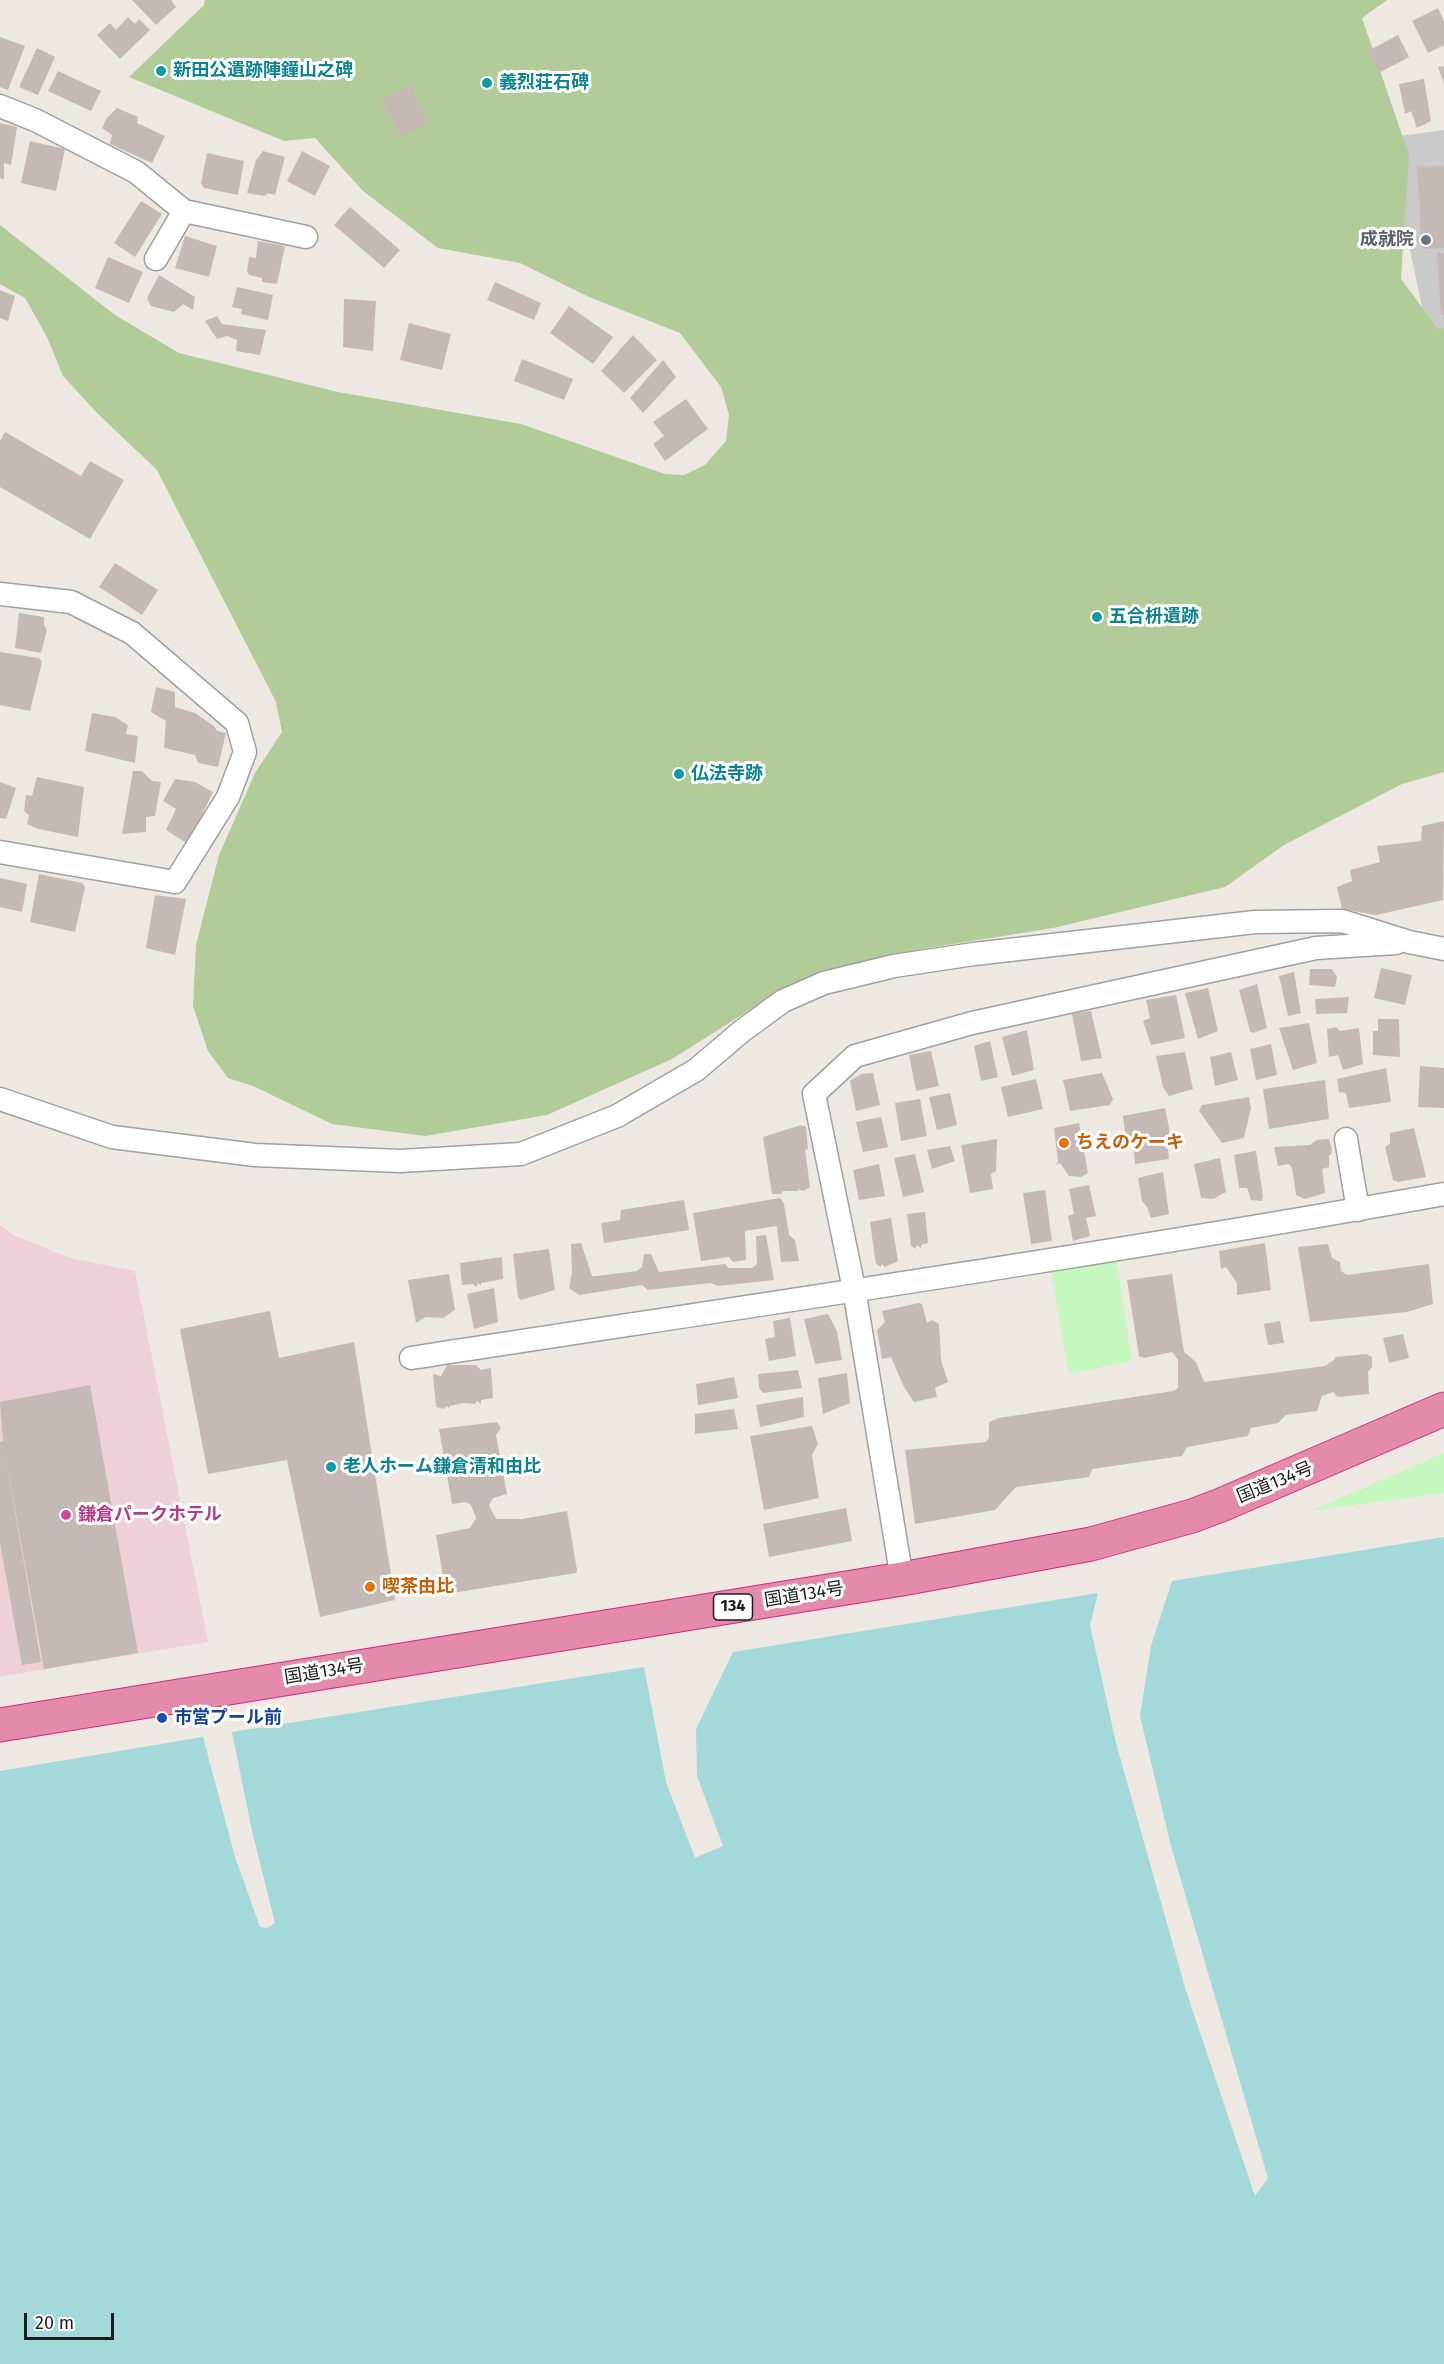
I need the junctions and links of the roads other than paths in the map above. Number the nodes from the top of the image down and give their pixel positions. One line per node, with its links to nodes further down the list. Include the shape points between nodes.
1 (0, 106): 2 (street, via 135,172)
2 (184, 212): 3 (street); 4 (street)
3 (306, 237)
4 (156, 260)
5 (0, 594): 6 (street, via 71,602 132,633 237,723 245,752 228,797 175,882)
6 (0, 852)
7 (1409, 942): 8 (street); 9 (street, via 1342,921 1255,922 974,954 824,983 783,1001 696,1070 617,1116 521,1154 400,1161 255,1155 112,1137); 13 (street, via 1316,948 972,1023 855,1056 814,1094)
8 (1444, 949)
9 (0, 1099)
10 (1346, 1138): 12 (street)
11 (1444, 1194): 12 (street)
12 (1358, 1209): 13 (street)
13 (855, 1289): 14 (street); 16 (street)
14 (411, 1358)
15 (1444, 1409): 16 (highway, 国道134号 / 134, via 1327,1462 1192,1516 1091,1544)
16 (902, 1579): 17 (highway, 国道134号 / 134)
17 (0, 1725)

